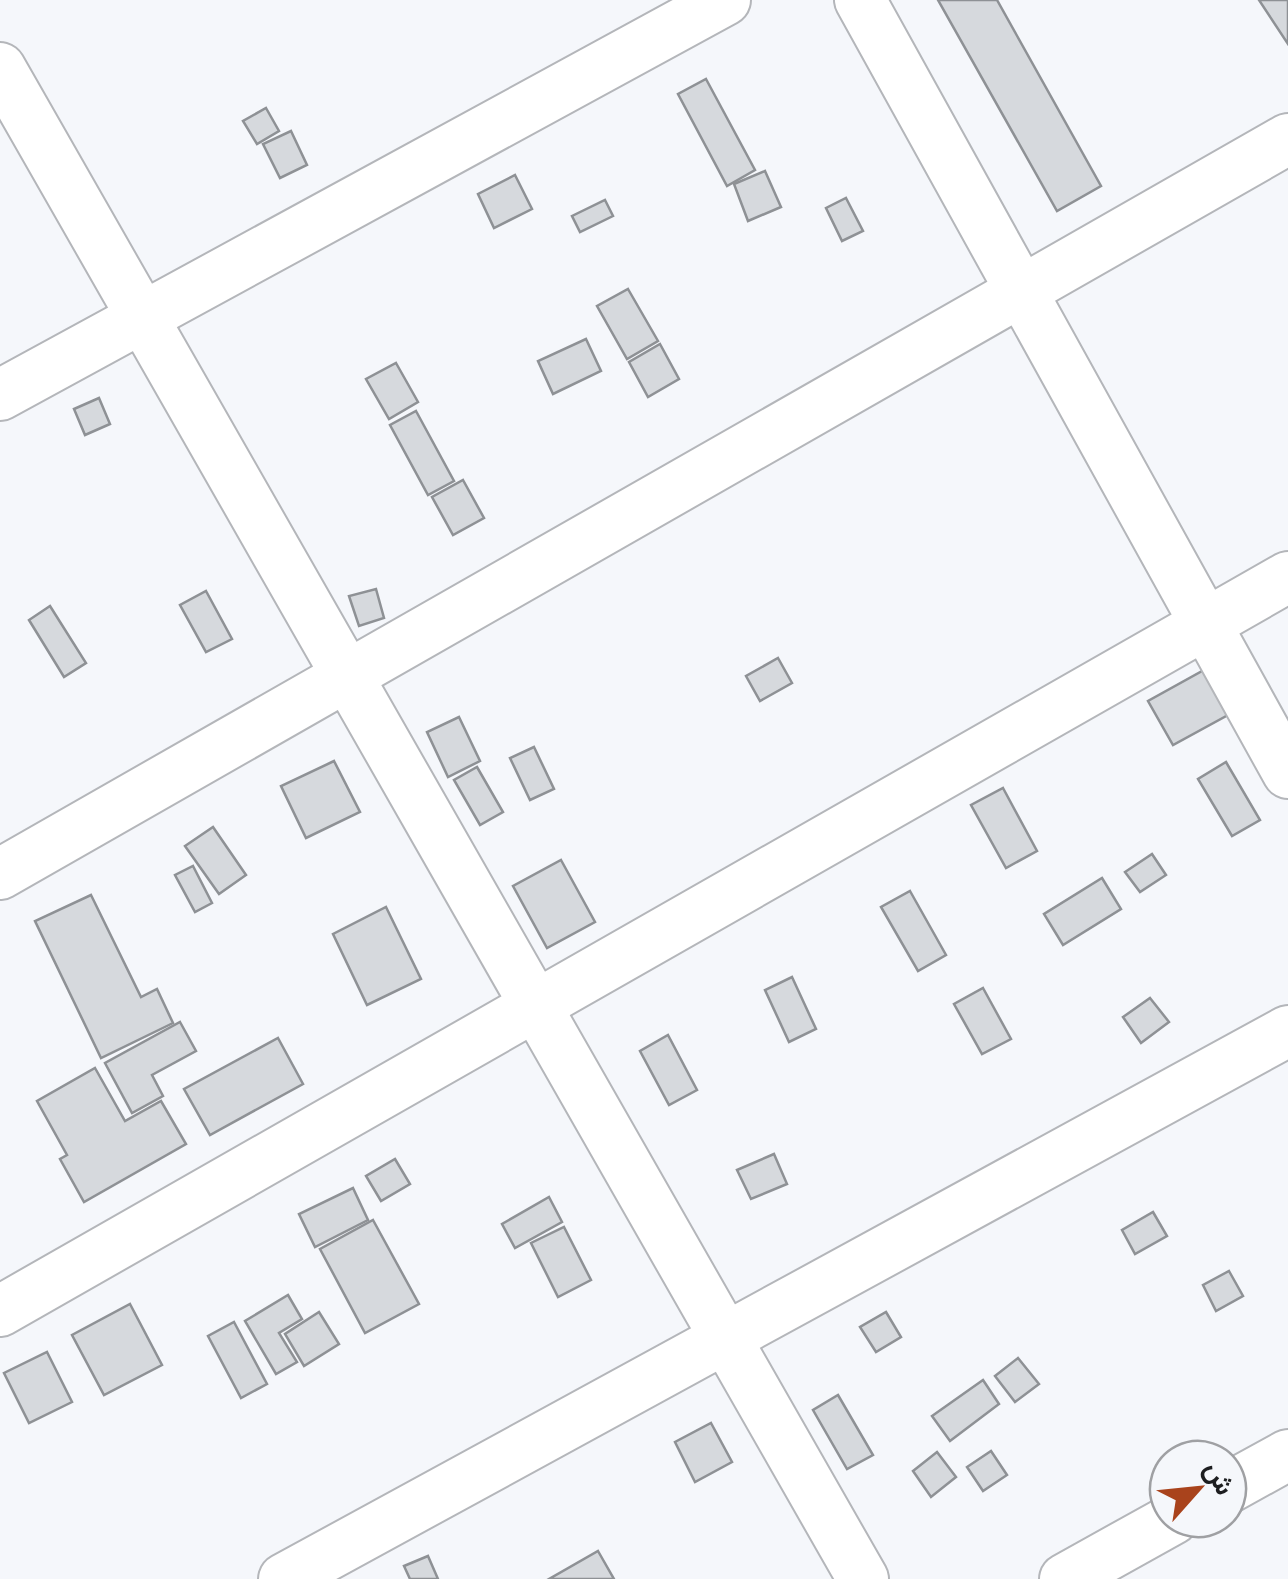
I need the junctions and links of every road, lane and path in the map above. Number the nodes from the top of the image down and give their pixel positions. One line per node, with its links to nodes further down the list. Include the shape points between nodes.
1 (725, 0): 6 (street)
2 (860, 0): 5 (street)
3 (0, 68): 6 (street)
4 (1288, 140): 5 (street)
5 (1022, 292): 9 (street); 10 (street)
6 (142, 318): 7 (street); 10 (street)
7 (0, 395)
8 (1288, 577): 9 (street)
9 (1206, 624): 11 (street); 13 (street)
10 (348, 678): 12 (street); 13 (street)
11 (1288, 773)
12 (0, 874)
13 (536, 1006): 15 (street); 16 (street)
14 (1288, 1031): 16 (street)
15 (0, 1311)
16 (724, 1336): 20 (street); 21 (street)
17 (1288, 1455): 18 (street)
18 (1248, 1477)
19 (1148, 1533): 22 (street)
20 (284, 1579)
21 (863, 1579)
22 (1066, 1579)

